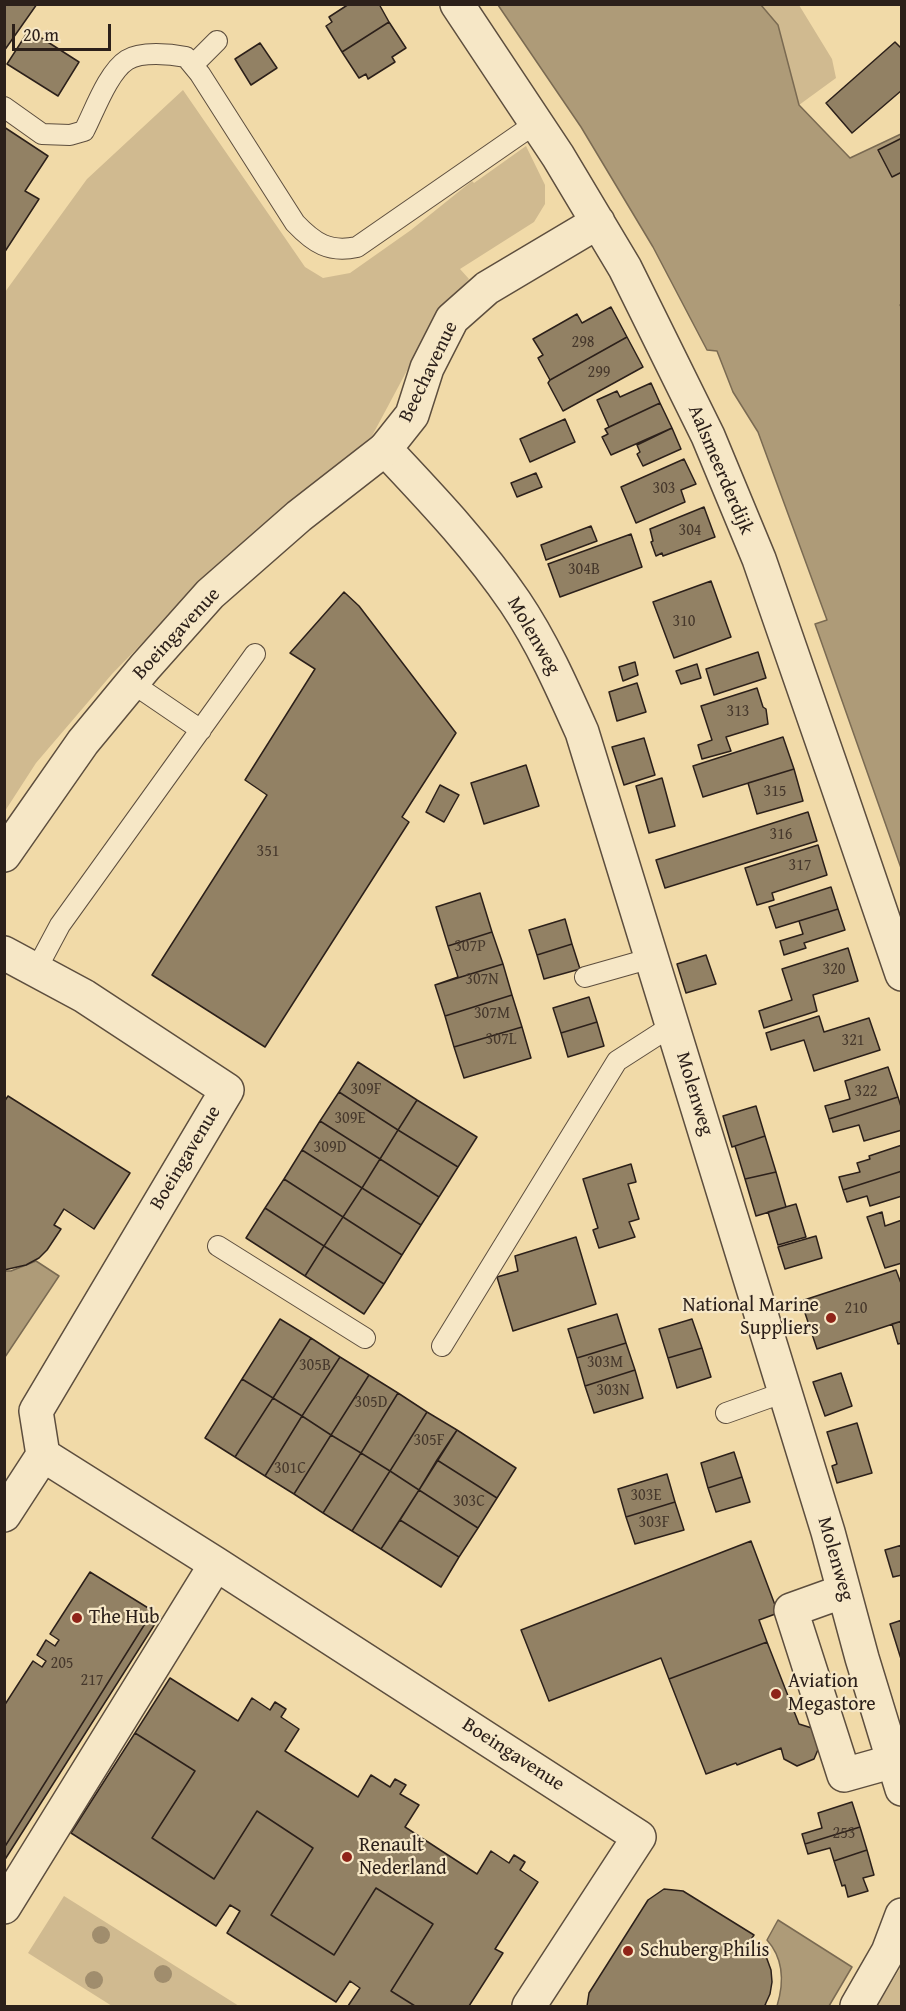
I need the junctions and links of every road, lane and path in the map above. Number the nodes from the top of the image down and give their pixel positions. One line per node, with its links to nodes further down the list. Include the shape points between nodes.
1 (457, 4): 5 (street, Aalsmeerderdijk)
2 (217, 41): 3 (lane)
3 (193, 65): 4 (lane, via 186,57 170,54 127,60 113,75 84,132 42,134); 5 (lane, via 295,223 315,241 333,249 357,247)
4 (4, 107)
5 (536, 123): 6 (street, Aalsmeerderdijk)
6 (598, 222): 7 (street, Beechavenue, via 487,288 452,319 426,368 412,416); 15 (street, Aalsmeerderdijk, via 626,268 708,436 759,559)
7 (385, 449): 9 (street, Boeingavenue, via 299,516 210,594); 13 (street, Molenweg, via 470,541 516,603 556,674 582,732)
8 (255, 654): 10 (lane)
9 (132, 682): 10 (lane); 11 (street, Boeingavenue, via 83,742)
10 (201, 730): 14 (lane, via 60,925)
11 (5, 854)
12 (4, 953): 14 (street, Boeingavenue)
13 (652, 958): 16 (lane); 17 (street, Molenweg)
14 (36, 970): 23 (street, Boeingavenue, via 84,996 227,1090 36,1411)
15 (902, 974)
16 (585, 977)
17 (673, 1025): 20 (lane, via 617,1060); 21 (street, Molenweg)
18 (218, 1246): 19 (lane)
19 (365, 1338)
20 (441, 1346)
21 (785, 1392): 22 (lane); 26 (street, Molenweg)
22 (726, 1413)
23 (43, 1455): 24 (street); 25 (street, Boeingavenue)
24 (4, 1515)
25 (216, 1564): 28 (street); 30 (street, Boeingavenue, via 639,1837)
26 (844, 1591): 27 (street, Molenweg); 27 (street, via 791,1610 843,1775)
27 (898, 1775)
28 (4, 1907)
29 (902, 1915): 31 (street, via 888,1952)
30 (529, 2007)
31 (857, 2007)

